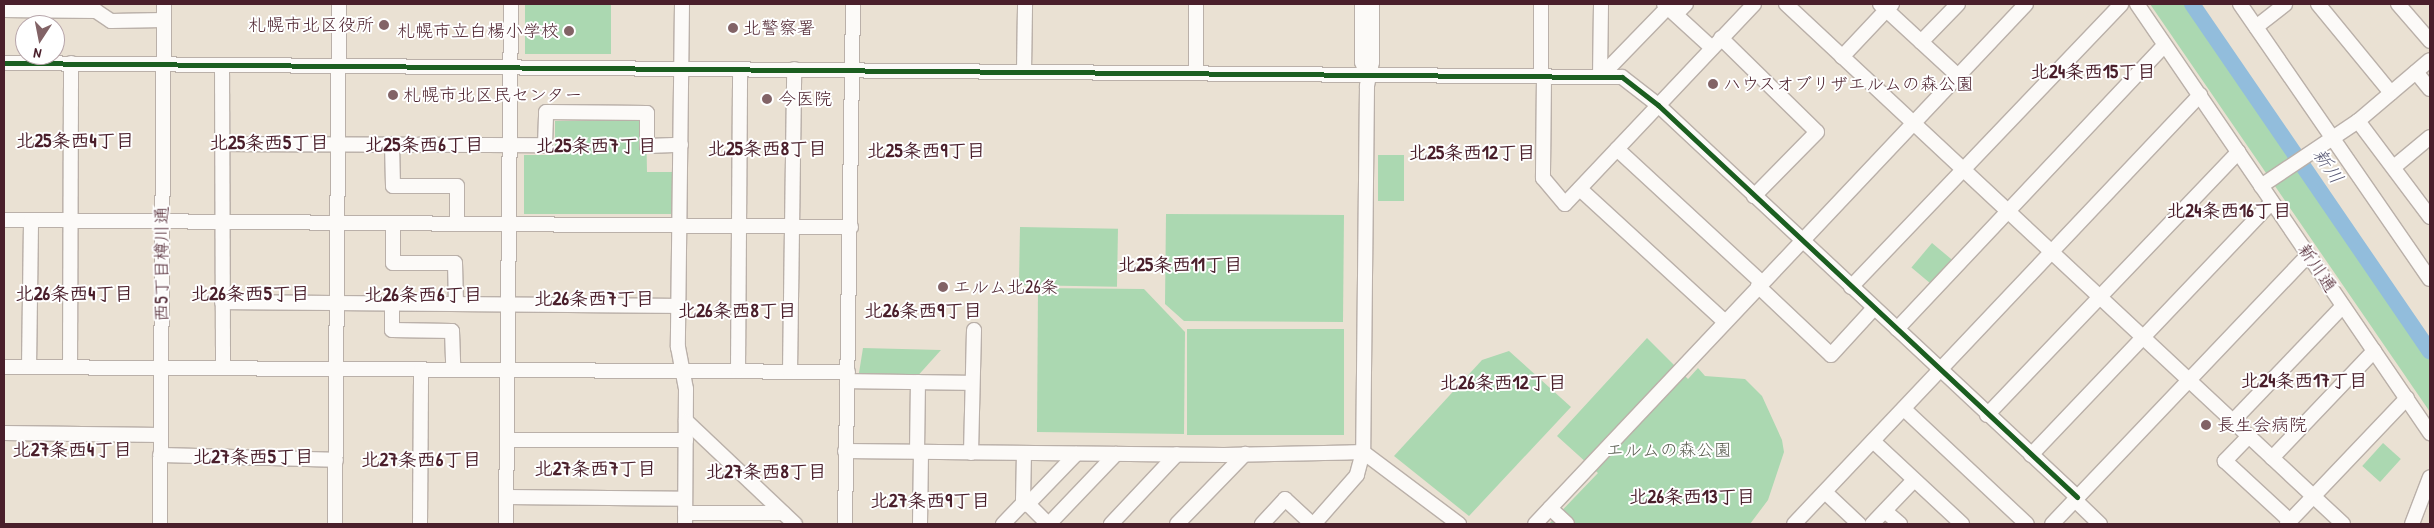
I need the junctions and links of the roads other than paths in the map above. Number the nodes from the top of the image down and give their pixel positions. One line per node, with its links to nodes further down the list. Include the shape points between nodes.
1 (164, 4): 26 (street, 西5丁目樽川通)
2 (340, 4): 38 (street)
3 (511, 4): 39 (street)
4 (682, 4): 40 (street)
5 (853, 4): 43 (street)
6 (1025, 4): 44 (street)
7 (1196, 4): 46 (street)
8 (1362, 4): 47 (street, via 1362,62)
9 (1372, 4): 47 (street, via 1372,62)
10 (1542, 4): 49 (street)
11 (1601, 4): 50 (street)
12 (1686, 4): 24 (street)
13 (1754, 4): 30 (street)
14 (1786, 4): 32 (street)
15 (1958, 4): 29 (street)
16 (2120, 4): 67 (street)
17 (2137, 4): 31 (street, 新川通)
18 (2240, 4): 27 (street)
19 (2285, 4): 27 (street)
20 (2318, 4): 52 (street)
21 (2398, 4): 28 (street)
22 (2021, 5): 48 (street)
23 (1886, 6): 29 (street); 32 (street)
24 (1669, 8): 30 (street); 50 (street)
25 (4, 10): 26 (street, via 96,11 111,21)
26 (164, 20): 36 (street, 西5丁目樽川通)
27 (2256, 27): 58 (street)
28 (2430, 41)
29 (1921, 42): 48 (street)
30 (1717, 43): 54 (street); 70 (street, via 1817,132)
31 (2165, 45): 53 (street, 新川通); 72 (street)
32 (1842, 56): 56 (street)
33 (2430, 60): 45 (street)
34 (4, 63): 35 (street)
35 (72, 63): 36 (street); 76 (street)
36 (164, 64): 37 (street); 77 (street, 西5丁目樽川通)
37 (222, 65): 38 (street); 59 (street)
38 (339, 66): 39 (street); 60 (street)
39 (510, 67): 40 (street); 62 (street)
40 (681, 68): 41 (street); 63 (street)
41 (740, 69): 42 (street); 84 (street)
42 (794, 70): 43 (street); 85 (street)
43 (853, 70): 44 (street); 86 (street)
44 (1024, 72): 46 (street)
45 (2416, 72): 51 (street); 52 (street)
46 (1196, 73): 47 (street)
47 (1367, 75): 49 (street); 138 (street)
48 (1958, 75): 56 (street)
49 (1542, 77): 50 (street); 69 (street, via 1542,178 1565,204)
50 (1600, 77): 54 (street, via 1629,80)
51 (2430, 89)
52 (2391, 93): 55 (street)
53 (2200, 95): 65 (street, 新川通); 88 (street)
54 (1658, 105): 64 (street); 70 (street)
55 (2358, 121): 58 (street); 66 (street)
56 (1913, 122): 67 (street); 87 (street)
57 (2430, 137): 66 (street)
58 (2333, 138): 68 (street); 90 (street)
59 (222, 144): 60 (street); 78 (street)
60 (338, 144): 61 (street); 79 (street)
61 (392, 144): 62 (street); 81 (street, via 393,186 457,186)
62 (510, 145): 63 (street, via 546,145 546,112 647,113 647,146); 82 (street)
63 (681, 145): 83 (street)
64 (1617, 149): 69 (street); 91 (street)
65 (2238, 152): 68 (street, 新川通); 93 (street)
66 (2394, 167): 73 (street)
67 (1964, 169): 72 (street); 92 (street)
68 (2261, 186): 71 (street, 新川通)
69 (1580, 189): 102 (street)
70 (1754, 196): 87 (street)
71 (2272, 202): 89 (street, 新川通); 105 (street)
72 (2008, 211): 88 (street); 103 (street)
73 (2430, 217)
74 (4, 220): 75 (street)
75 (31, 220): 76 (street); 109 (street)
76 (70, 220): 77 (street); 110 (street)
77 (162, 221): 78 (street); 107 (street, 西5丁目樽川通)
78 (223, 222): 79 (street); 94 (street)
79 (337, 223): 80 (street); 95 (street)
80 (393, 223): 81 (street); 97 (street, via 393,263 455,263)
81 (457, 224): 82 (street)
82 (509, 224): 83 (street); 98 (street)
83 (680, 225): 84 (street); 99 (street)
84 (739, 226): 85 (street); 118 (street)
85 (792, 226): 86 (street); 119 (street)
86 (852, 227): 120 (street)
87 (1801, 240): 91 (street); 92 (street)
88 (2053, 252): 93 (street); 117 (street)
89 (2308, 254): 100 (street, 新川通); 121 (street)
90 (2430, 279)
91 (1759, 284): 101 (street, via 1831,355); 102 (street)
92 (1851, 287): 101 (street)
93 (2099, 296): 105 (street); 126 (street)
94 (222, 302): 95 (street); 111 (street)
95 (337, 303): 96 (street); 112 (street)
96 (392, 304): 97 (street); 114 (street, via 392,330 452,331)
97 (456, 304): 98 (street)
98 (508, 304): 99 (street); 115 (street)
99 (679, 306): 116 (street, via 678,347)
100 (2343, 306): 106 (street, 新川通); 128 (street)
101 (1874, 308): 103 (street)
102 (1724, 321): 157 (street)
103 (1897, 329): 117 (street)
104 (974, 330): 123 (street)
105 (2142, 336): 121 (street); 145 (street)
106 (2374, 352): 124 (street, 新川通); 147 (street)
107 (161, 366): 110 (street); 111 (street); 131 (street, 西5丁目樽川通)
108 (4, 367): 109 (street)
109 (29, 367): 110 (street)
110 (70, 367)
111 (223, 367): 112 (street)
112 (336, 368): 113 (street); 148 (street)
113 (421, 369): 114 (street); 164 (street)
114 (453, 369): 115 (street)
115 (508, 370): 116 (street); 133 (street)
116 (682, 370): 118 (street); 127 (street)
117 (1940, 370): 125 (street); 126 (street)
118 (738, 371): 119 (street)
119 (790, 372): 120 (street)
120 (848, 377): 122 (street); 136 (street)
121 (2189, 380): 128 (street); 155 (street)
122 (918, 382): 123 (street); 137 (street)
123 (972, 383): 139 (street)
124 (2407, 398): 130 (street, 新川通); 152 (street)
125 (1904, 409): 135 (street); 183 (street)
126 (1987, 415): 145 (street)
127 (686, 421): 134 (street); 159 (street)
128 (2233, 421): 132 (street)
129 (4, 433): 131 (street)
130 (2430, 433)
131 (160, 435): 146 (street, 西5丁目樽川通)
132 (2249, 436): 147 (street); 161 (street, via 2225,462)
133 (507, 440): 134 (street); 153 (street)
134 (686, 440): 154 (street)
135 (1873, 441): 150 (street); 151 (street)
136 (845, 451): 137 (street); 167 (street)
137 (919, 452): 139 (street); 168 (street)
138 (1363, 452): 144 (street); 174 (street, via 1357,475); 175 (street)
139 (970, 453): 140 (street)
140 (1024, 453): 141 (street); 156 (street)
141 (1076, 454): 142 (street); 156 (street)
142 (1116, 454): 143 (street); 170 (street)
143 (1177, 454): 144 (street); 171 (street)
144 (1244, 454): 172 (street)
145 (2031, 455): 155 (street)
146 (160, 456): 148 (street); 162 (street, 西5丁目樽川通)
147 (2272, 458): 152 (street)
148 (336, 460): 163 (street)
149 (2430, 477): 187 (street)
150 (1914, 480): 158 (street); 182 (street)
151 (1825, 492): 178 (street); 179 (street)
152 (2314, 496): 161 (street); 186 (street)
153 (507, 497): 154 (street); 165 (street)
154 (685, 499): 160 (street)
155 (2076, 499): 184 (street); 185 (street)
156 (1026, 503): 169 (street); 170 (street)
157 (1550, 508): 176 (street); 177 (street)
158 (1886, 511): 180 (street); 181 (street)
159 (783, 513): 160 (street); 166 (street)
160 (685, 519)
161 (2289, 523)
162 (160, 524)
163 (335, 524)
164 (420, 524)
165 (506, 524)
166 (796, 524)
167 (845, 524)
168 (920, 524)
169 (1003, 524)
170 (1049, 524)
171 (1111, 524)
172 (1177, 524)
173 (1262, 524): 174 (street, via 1286,499)
174 (1313, 524)
175 (1460, 524)
176 (1535, 524)
177 (1566, 524)
178 (1794, 524)
179 (1859, 524)
180 (1872, 524)
181 (1900, 524)
182 (1962, 524)
183 (2027, 524)
184 (2052, 524)
185 (2100, 524)
186 (2343, 524)
187 (2412, 524)

